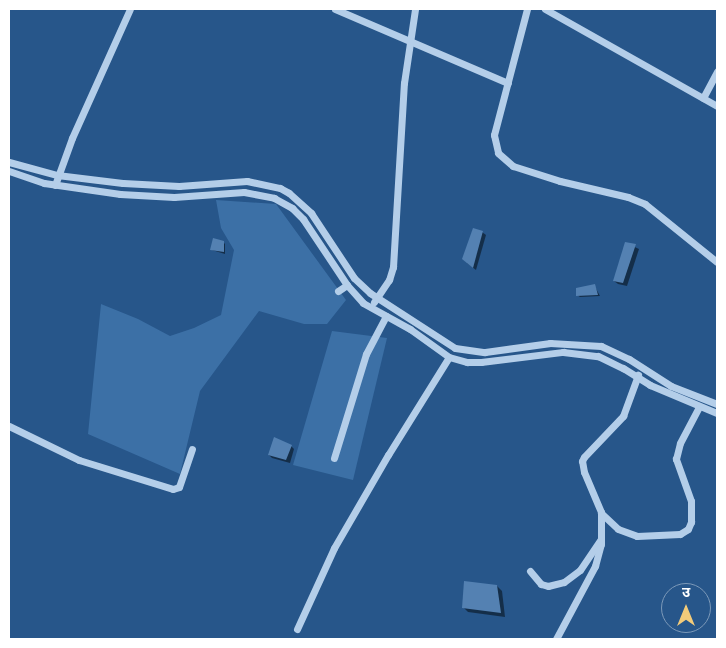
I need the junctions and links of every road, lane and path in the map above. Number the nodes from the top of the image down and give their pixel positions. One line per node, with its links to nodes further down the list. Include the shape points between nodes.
1 (130, 9): 12 (street)
2 (335, 9): 7 (street)
3 (415, 9): 17 (street, via 407,57 393,267)
4 (527, 9): 7 (street)
5 (545, 9): 8 (street)
6 (717, 72): 8 (street)
7 (508, 83): 14 (street, via 494,142 498,153 508,164 636,200 656,212)
8 (703, 98): 9 (street)
9 (717, 106)
10 (9, 162): 12 (street)
11 (9, 171): 13 (street)
12 (57, 175): 13 (street); 17 (street, via 179,186 247,181 280,188 310,213 354,278)
13 (55, 185): 15 (street, via 120,194 174,197 244,192 274,198 303,219)
14 (717, 262)
15 (347, 285): 16 (street); 18 (street)
16 (338, 291)
17 (377, 299): 18 (street); 21 (street, via 461,350 485,352 550,343 584,344 601,346)
18 (370, 307): 19 (street)
19 (386, 316): 20 (street); 28 (street, via 366,354)
20 (449, 357): 22 (street, via 481,362 545,353 583,353 605,359); 32 (street, via 334,548)
21 (642, 369): 22 (street); 23 (street, via 671,386)
22 (637, 378): 24 (street); 29 (street, via 622,416 582,461)
23 (717, 404)
24 (699, 407): 25 (street); 29 (street, via 680,443 676,458 691,500 688,529 680,534 637,536 618,529)
25 (717, 413)
26 (9, 426): 27 (street, via 78,460 173,489 180,487)
27 (192, 449)
28 (334, 458)
29 (601, 512): 30 (street)
30 (602, 536): 31 (street, via 580,570 564,582 548,586); 33 (street, via 596,566)
31 (530, 571)
32 (297, 629)
33 (556, 639)

